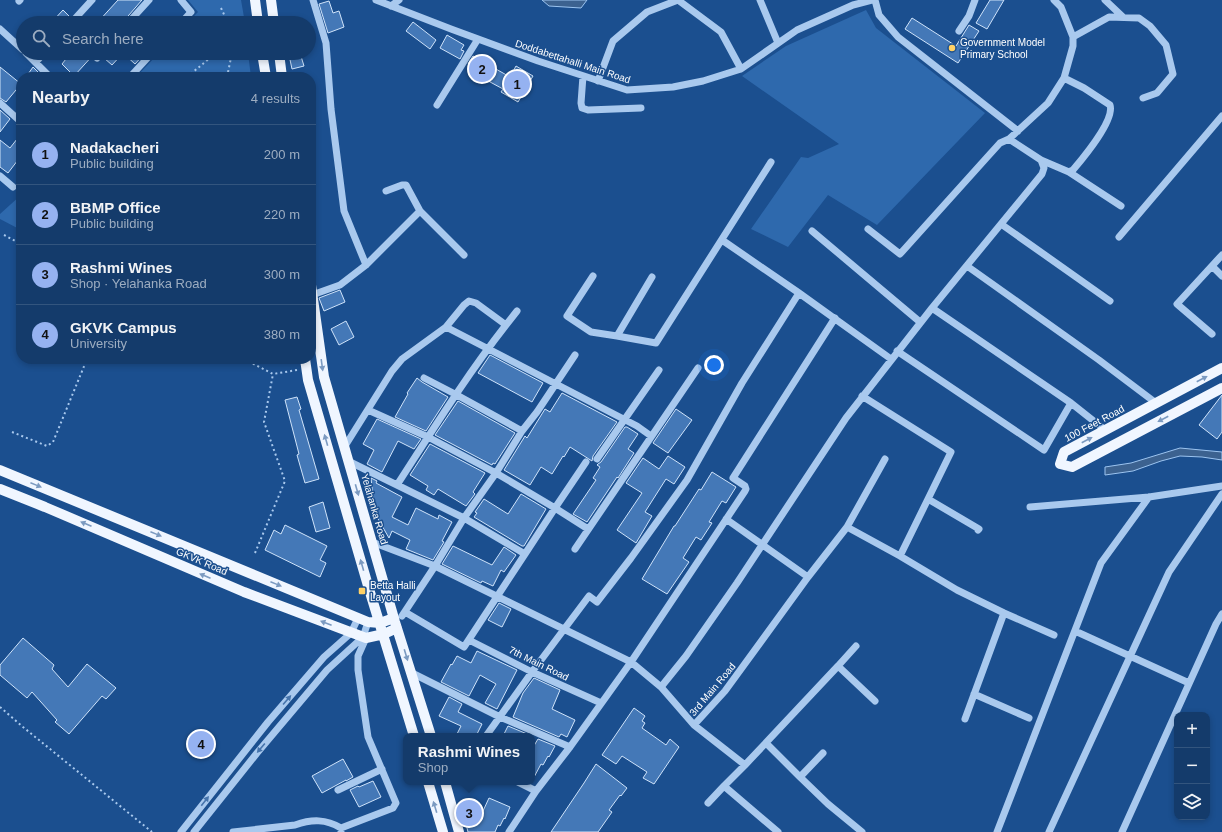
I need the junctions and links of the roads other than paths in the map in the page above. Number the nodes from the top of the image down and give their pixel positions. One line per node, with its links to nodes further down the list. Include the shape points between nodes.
1 (92, 0): 17 (street)
2 (149, 0): 18 (street)
3 (181, 0): 19 (street, via 191,12)
4 (255, 0): 20 (main road)
5 (271, 0): 21 (main road)
6 (313, 0): 64 (street, via 326,43 331,109 344,211)
7 (376, 0): 16 (street, Doddabettahalli Main Road)
8 (399, 0): 16 (street)
9 (678, 0): 33 (street, via 720,32); 40 (street, via 647,12 613,41)
10 (760, 0): 27 (street)
11 (872, 0): 27 (street, Doddabettahalli Main Road, via 853,5 797,30)
12 (875, 0): 47 (street, via 879,15 898,36)
13 (975, 0): 24 (street, via 969,16)
14 (1054, 0): 25 (street, via 1062,7)
15 (1105, 0): 22 (street)
16 (391, 6): 26 (street, Doddabettahalli Main Road)
17 (77, 16)
18 (134, 16)
19 (187, 16)
20 (257, 16)
21 (273, 16)
22 (1123, 17): 25 (street, via 1109,17); 41 (street, via 1139,18 1150,26 1166,45 1173,74 1156,93)
23 (0, 29): 28 (street)
24 (959, 31)
25 (1072, 37): 39 (street, via 1073,46)
26 (478, 39): 38 (street, Doddabettahalli Main Road); 43 (street)
27 (778, 43): 33 (street, Doddabettahalli Main Road)
28 (16, 44)
29 (146, 60): 35 (street)
30 (263, 60): 36 (main road)
31 (279, 60): 37 (main road)
32 (36, 62): 34 (street)
33 (741, 69): 40 (street, Doddabettahalli Main Road, via 673,87 627,90)
34 (45, 72)
35 (135, 72)
36 (265, 72)
37 (281, 72)
38 (583, 76): 40 (street, Doddabettahalli Main Road); 44 (street, via 582,108)
39 (1064, 78): 47 (street, via 1048,103); 51 (street, via 1110,105 1111,109 1108,120 1092,147)
40 (598, 81)
41 (1143, 98)
42 (0, 103): 46 (street)
43 (437, 105)
44 (641, 108)
45 (1222, 116): 60 (street)
46 (16, 117)
47 (1018, 131): 48 (street)
48 (1009, 139): 49 (street); 58 (street, via 1000,143 900,254)
49 (1041, 160): 51 (street); 57 (street, via 1044,168 1042,174)
50 (771, 162): 61 (street)
51 (1069, 172): 55 (street)
52 (0, 176): 53 (street)
53 (13, 187)
54 (386, 191): 56 (street, via 402,184 406,185)
55 (1121, 206)
56 (420, 211): 62 (street); 64 (street)
57 (1000, 224): 65 (street); 72 (street)
58 (868, 229)
59 (812, 231): 77 (street)
60 (1119, 237)
61 (722, 240): 71 (street); 81 (street, via 656,343)
62 (464, 255)
63 (1222, 255): 66 (street)
64 (366, 265): 70 (street, via 340,285)
65 (967, 266): 73 (street); 96 (street)
66 (1212, 266): 68 (street); 80 (street, via 1177,304)
67 (593, 276): 81 (street, via 567,316 591,332)
68 (1222, 276)
69 (652, 277): 81 (street)
70 (316, 289)
71 (799, 293): 75 (street); 138 (street, via 742,382 687,480 597,602 589,596)
72 (1110, 301)
73 (932, 308): 77 (street); 95 (street)
74 (517, 311): 78 (street)
75 (835, 318): 85 (street); 119 (street, via 733,478 746,489)
76 (316, 319): 103 (main road, Yelahanka Road, one-way to 103, via 324,377)
77 (920, 322): 83 (street)
78 (506, 325): 79 (street, via 476,303 469,301); 82 (street)
79 (446, 327): 82 (street); 97 (street, via 402,359)
80 (1212, 334)
81 (617, 336)
82 (488, 348): 91 (street); 93 (street)
83 (897, 351): 85 (street); 95 (street, via 1044,450)
84 (575, 355): 91 (street)
85 (891, 359): 94 (street)
86 (306, 364): 136 (main road, one-way to 86, via 308,380)
87 (698, 368): 101 (street)
88 (1222, 368): 96 (main road, 100 Feet Road, one-way to 88)
89 (659, 370): 98 (street)
90 (424, 378): 93 (street)
91 (556, 384): 98 (street); 100 (street)
92 (1222, 388): 99 (main road, 100 Feet Road, one-way to 99, via 1072,467 1060,464 1064,452)
93 (456, 394): 100 (street); 102 (street)
94 (862, 396): 115 (street, via 951,452); 124 (street)
95 (1071, 403): 99 (street)
96 (1156, 404): 99 (main road, 100 Feet Road)
97 (368, 410): 102 (street); 103 (street)
98 (625, 421): 101 (street); 104 (street)
99 (1105, 430)
100 (522, 431): 109 (street)
101 (651, 436): 121 (street)
102 (428, 437): 109 (street); 110 (street)
103 (344, 446): 106 (main road, Yelahanka Road)
104 (597, 459)
105 (885, 459): 120 (street, 3rd Main Road)
106 (348, 461): 110 (street); 123 (main road, Yelahanka Road, one-way to 123)
107 (586, 462): 117 (street)
108 (0, 470): 134 (main road, GKVK Road, one-way to 134)
109 (496, 473): 117 (street); 118 (street)
110 (397, 485): 118 (street)
111 (1222, 486): 114 (street)
112 (0, 489): 140 (main road, GKVK Road, one-way to 112, via 244,592)
113 (1222, 494): 146 (street, via 1169,572)
114 (1149, 497): 116 (street); 139 (street, via 1101,563)
115 (928, 499): 122 (street); 127 (street)
116 (1030, 507)
117 (555, 508): 121 (street); 126 (street)
118 (464, 518): 126 (street); 128 (street)
119 (726, 519): 124 (street); 147 (street)
120 (846, 527): 127 (street); 129 (street, 3rd Main Road)
121 (588, 530): 125 (street)
122 (978, 530)
123 (372, 542): 128 (street); 133 (main road, Yelahanka Road)
124 (762, 544): 129 (street); 152 (street, via 686,656)
125 (575, 549)
126 (525, 554): 130 (street)
127 (900, 556): 131 (street, via 957,590)
128 (435, 566): 130 (street); 133 (street)
129 (808, 577): 159 (street, 3rd Main Road, via 725,691)
130 (497, 597): 138 (street); 144 (street)
131 (1004, 613): 142 (street); 153 (street)
132 (1222, 614): 151 (street)
133 (400, 615): 136 (main road, GKVK Road); 137 (main road, Yelahanka Road); 144 (street, via 464,647)
134 (358, 618): 135 (main road, GKVK Road); 140 (street)
135 (368, 622): 136 (main road, GKVK Road); 143 (street)
136 (380, 623): 141 (main road)
137 (398, 628): 141 (main road); 150 (main road, Yelahanka Road, one-way to 150)
138 (563, 629): 147 (street); 149 (street)
139 (1075, 631): 146 (street); 186 (street)
140 (351, 633): 143 (main road, GKVK Road); 178 (street, one-way to 140, via 268,722 324,657)
141 (384, 634): 143 (main road); 160 (main road)
142 (1054, 635)
143 (364, 638): 167 (street, via 358,656 358,670 368,737); 179 (street, one-way to 179, via 332,665)
144 (468, 640): 149 (street, 7th Main Road)
145 (856, 646): 148 (street)
146 (1130, 656): 151 (street); 187 (street)
147 (631, 662): 152 (street); 155 (street)
148 (838, 666): 154 (street); 163 (street)
149 (532, 672): 155 (street, 7th Main Road); 156 (street)
150 (412, 673): 156 (street); 161 (main road, Yelahanka Road)
151 (1189, 683): 188 (street)
152 (661, 687): 159 (street)
153 (974, 694): 157 (street); 158 (street)
154 (875, 701)
155 (601, 703): 164 (street)
156 (500, 717): 162 (street); 164 (street)
157 (1029, 718)
158 (965, 719)
159 (694, 725): 166 (street, 3rd Main Road)
160 (413, 733)
161 (430, 733)
162 (488, 733)
163 (766, 742): 166 (street); 168 (street)
164 (570, 747): 174 (street)
165 (823, 753): 168 (street)
166 (745, 765): 172 (street)
167 (382, 769): 173 (street); 177 (street, via 396,803 393,808)
168 (800, 778): 185 (street)
169 (429, 785): 181 (main road, one-way to 169)
170 (446, 785): 182 (main road)
171 (524, 785): 174 (street)
172 (724, 786): 175 (street); 184 (street)
173 (338, 790)
174 (536, 791): 183 (street)
175 (708, 803)
176 (296, 829): 177 (street, via 303,822 319,820); 180 (street)
177 (341, 830)
178 (181, 832)
179 (194, 832)
180 (233, 832)
181 (443, 832)
182 (459, 832)
183 (509, 832)
184 (778, 832)
185 (862, 832)
186 (997, 832)
187 (1049, 832)
188 (1122, 832)

